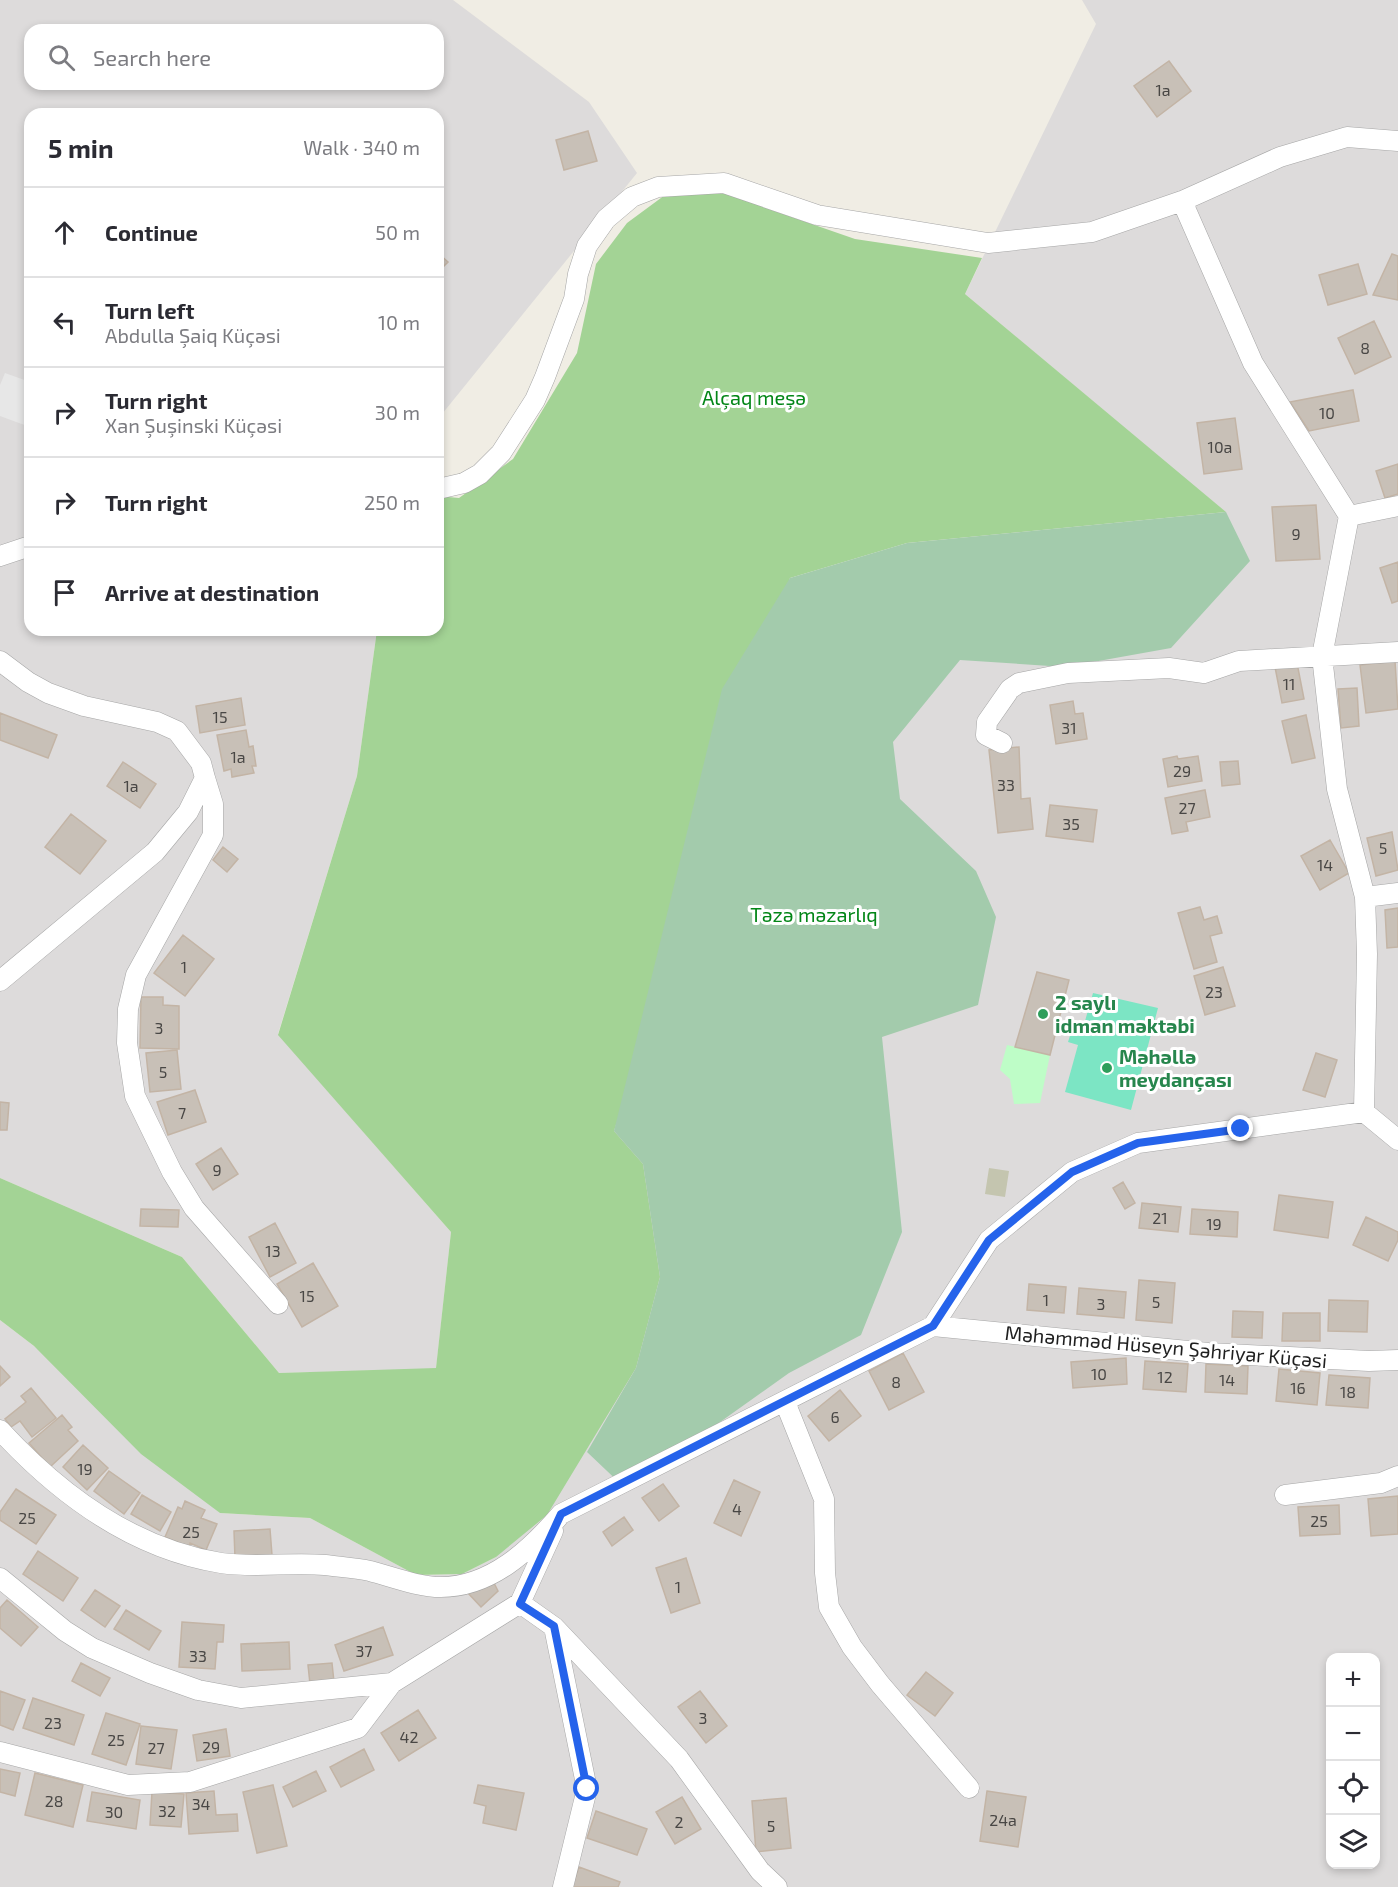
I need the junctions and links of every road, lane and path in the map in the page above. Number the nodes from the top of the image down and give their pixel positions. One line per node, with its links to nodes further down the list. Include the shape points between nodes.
1 (1398, 141): 2 (street, via 1347,137 1280,157)
2 (1182, 201): 3 (street, via 1092,232 988,243 817,215 724,183 658,187 632,197 606,219 587,246 545,377 501,453 480,474); 5 (street, via 1253,363)
3 (444, 488)
4 (1398, 506): 5 (street)
5 (1349, 516): 9 (street)
6 (24, 548): 7 (street)
7 (0, 556)
8 (1398, 652): 9 (street)
9 (1322, 656): 11 (street, via 1239,661 1204,673 1169,668 1112,669 1019,683 1010,689 987,722 986,735); 14 (street, via 1337,789)
10 (0, 661): 12 (street, via 48,693 177,731 201,763)
11 (1002, 742)
12 (205, 778): 15 (street, via 188,812 155,852); 18 (street, via 213,804 213,835 136,975 128,1009 127,1044 135,1096 172,1172 194,1208)
13 (1398, 893): 14 (street)
14 (1365, 897): 16 (street)
15 (0, 981)
16 (1364, 1112): 17 (street); 19 (street, via 1138,1143 1072,1172 989,1240)
17 (1395, 1134)
18 (278, 1304)
19 (933, 1326): 20 (street, Məhəmməd Hüseyn Şəhriyar Küçəsi, via 1208,1353); 21 (street)
20 (1398, 1360)
21 (785, 1402): 25 (street); 31 (street, via 824,1499 829,1606 852,1647 880,1684)
22 (0, 1431): 25 (street, via 28,1461 94,1513 152,1544 222,1563 324,1565 367,1570 440,1587 465,1585 492,1574 519,1556)
23 (1398, 1476): 24 (street, via 1381,1483)
24 (1285, 1495)
25 (561, 1514): 27 (street)
26 (0, 1578): 29 (street, via 92,1648 198,1690 242,1698)
27 (520, 1604): 28 (street); 29 (street)
28 (554, 1626): 32 (street, via 587,1789); 33 (street, via 679,1759 760,1871)
29 (392, 1683): 30 (street, via 358,1728 190,1782 128,1785)
30 (0, 1752)
31 (969, 1788)
32 (563, 1887)
33 (777, 1887)

